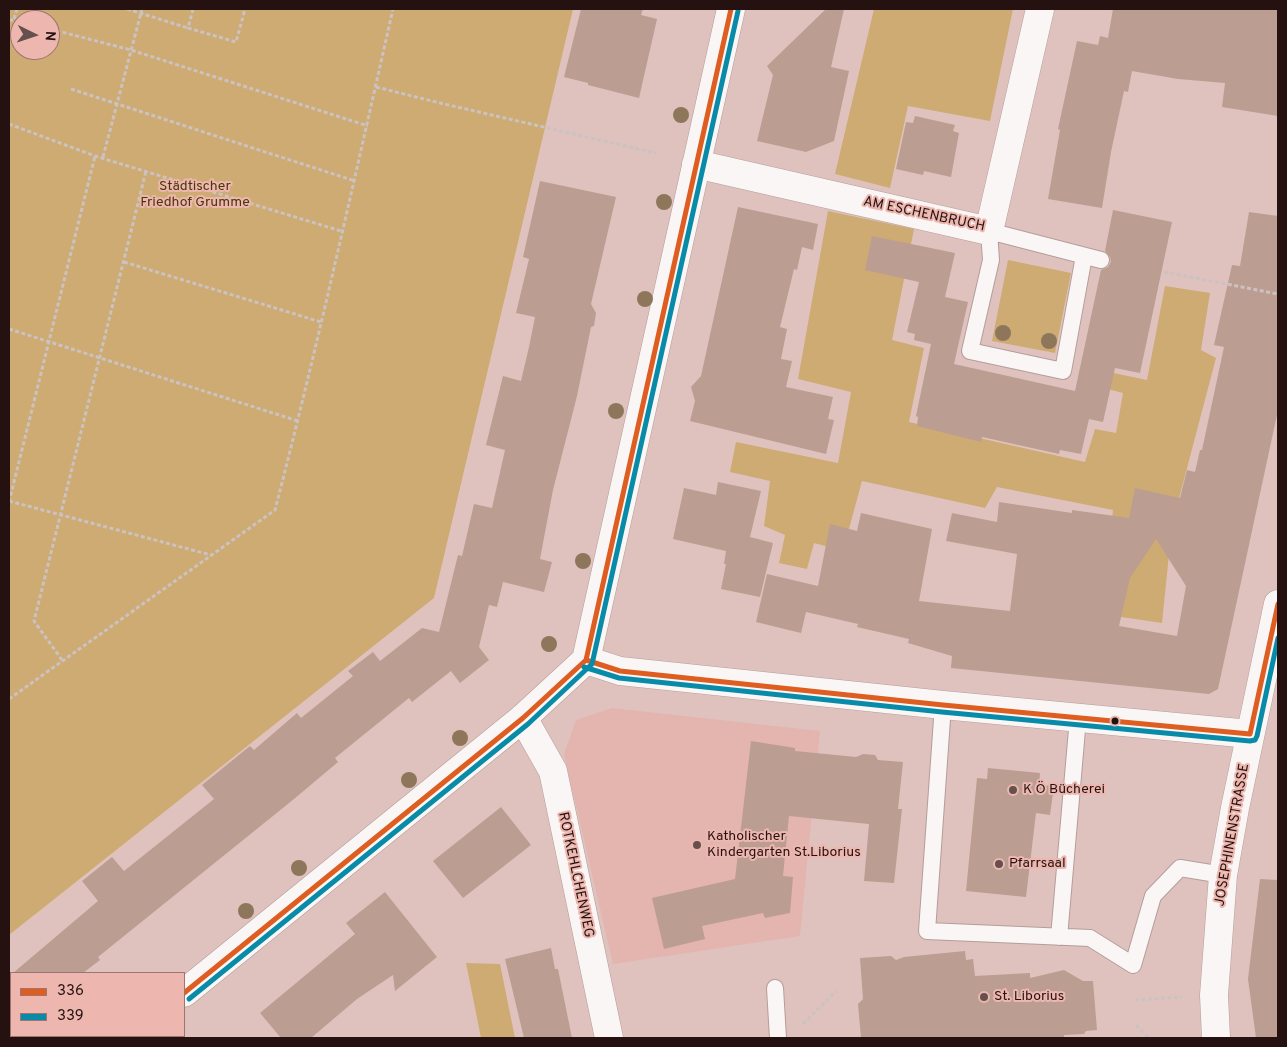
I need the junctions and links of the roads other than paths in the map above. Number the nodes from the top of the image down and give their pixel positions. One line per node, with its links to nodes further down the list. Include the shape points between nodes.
1 (731, 9): 3 (street)
2 (1040, 9): 4 (street, AM ESCHENBRUCH)
3 (696, 164): 4 (street, AM ESCHENBRUCH); 8 (street)
4 (989, 231): 5 (lane); 5 (lane, via 990,260 970,351 1063,371)
5 (1084, 256): 6 (lane)
6 (1101, 260)
7 (1278, 604): 12 (street, JOSEPHINENSTRASSE)
8 (586, 660): 9 (street, via 620,671); 10 (street)
9 (943, 705): 11 (street); 14 (lane, via 927,931)
10 (523, 718): 16 (street); 17 (street, ROTKEHLCHENWEG, via 553,772)
11 (1078, 718): 12 (street); 14 (lane)
12 (1250, 734): 13 (street, JOSEPHINENSTRASSE)
13 (1223, 875): 14 (lane, via 1180,868 1153,896 1133,965 1090,938); 19 (street, JOSEPHINENSTRASSE, via 1214,995)
14 (1059, 937)
15 (774, 988): 18 (lane)
16 (185, 992)
17 (609, 1038)
18 (778, 1038)
19 (1216, 1038)

